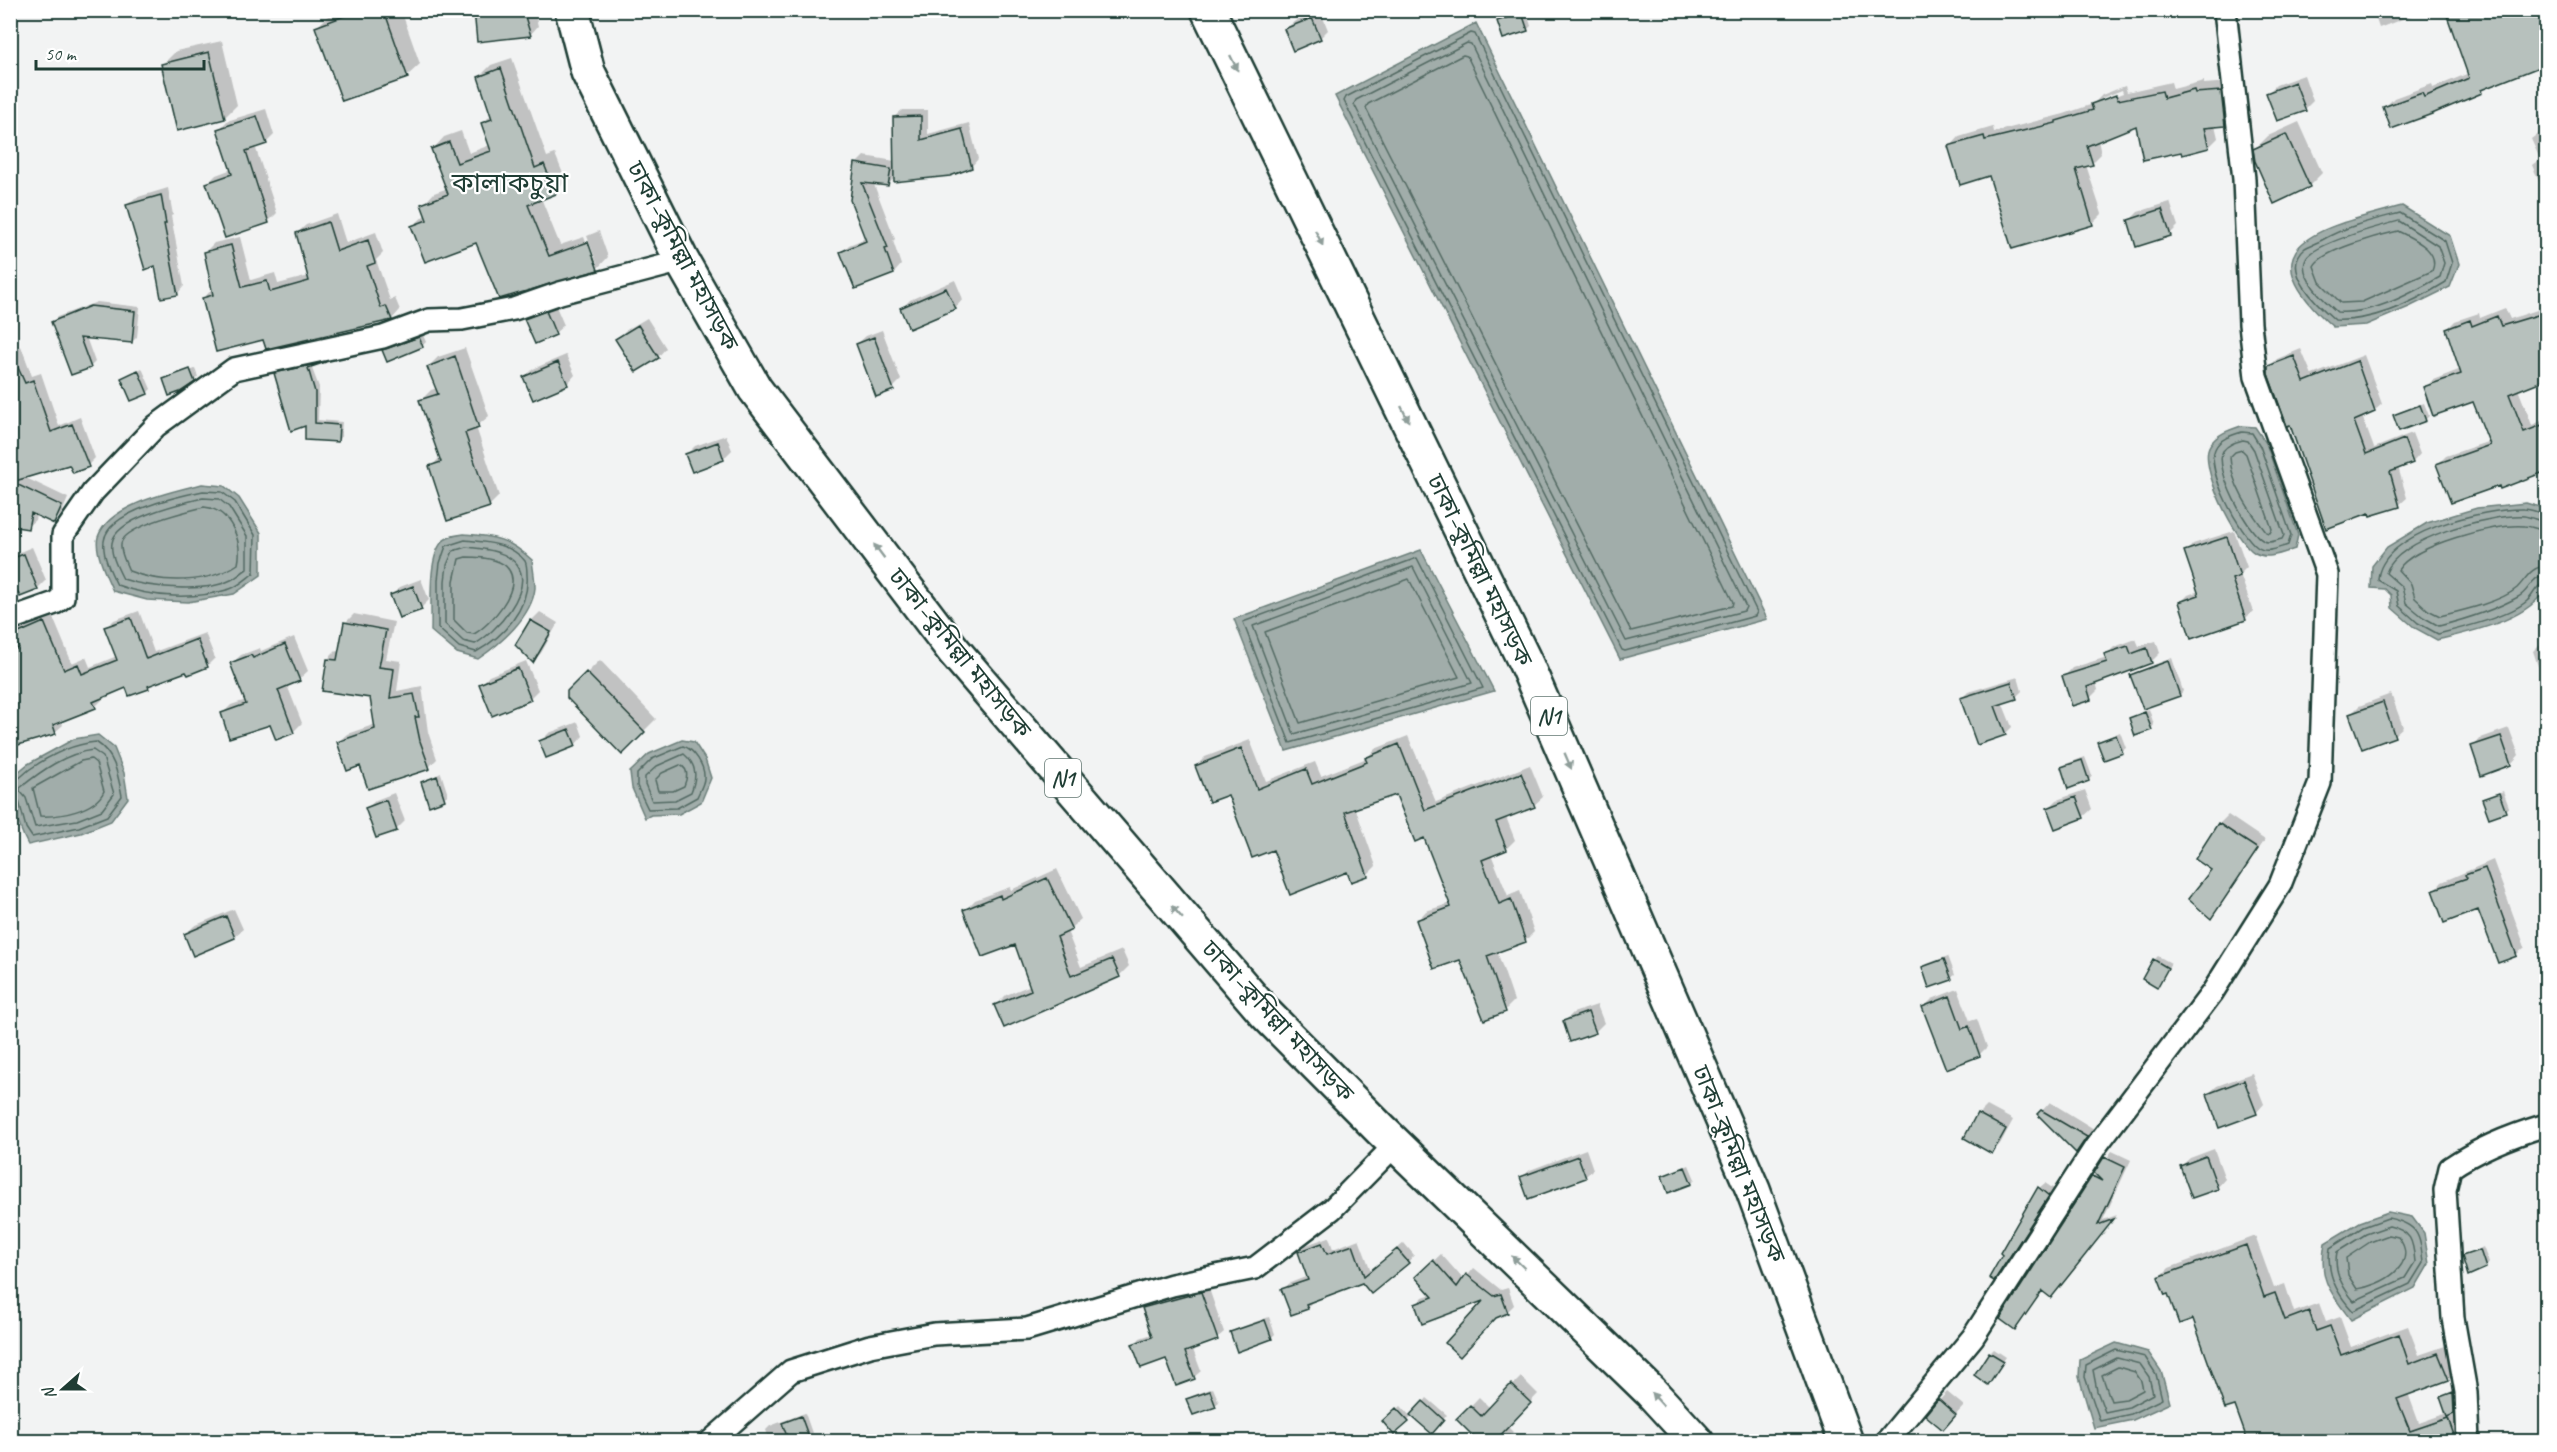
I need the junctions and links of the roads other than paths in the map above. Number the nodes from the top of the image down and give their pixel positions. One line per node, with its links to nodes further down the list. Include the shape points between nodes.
1 (572, 10): 4 (highway, ঢাকা–কুমিল্লা মহাসড়ক / N1, via 588,72)
2 (1208, 10): 10 (highway, ঢাকা–কুমিল্লা মহাসড়ক / N1, one-way to 10, via 1527,666 1753,1190)
3 (2225, 10): 11 (street, via 2244,179 2256,377 2327,574 2320,783 2280,885 2212,993 2096,1146 1973,1337)
4 (682, 261): 5 (street, via 514,309 462,319 429,320 383,337 234,369 156,426 93,492 63,536 63,597); 7 (highway, ঢাকা–কুমিল্লা মহাসড়ক / N1, one-way to 4, via 1266,1014 954,651 755,389)
5 (10, 619)
6 (2547, 1125): 12 (street, via 2467,1156 2450,1168 2445,1190 2453,1318 2466,1392)
7 (1396, 1144): 8 (street, via 1332,1209 1256,1268 1172,1285 1027,1329 934,1334 870,1346 791,1371); 9 (highway, ঢাকা–কুমিল্লা মহাসড়ক / N1, one-way to 7, via 1651,1392)
8 (710, 1442)
9 (1697, 1442)
10 (1846, 1442)
11 (1886, 1442)
12 (2468, 1442)

